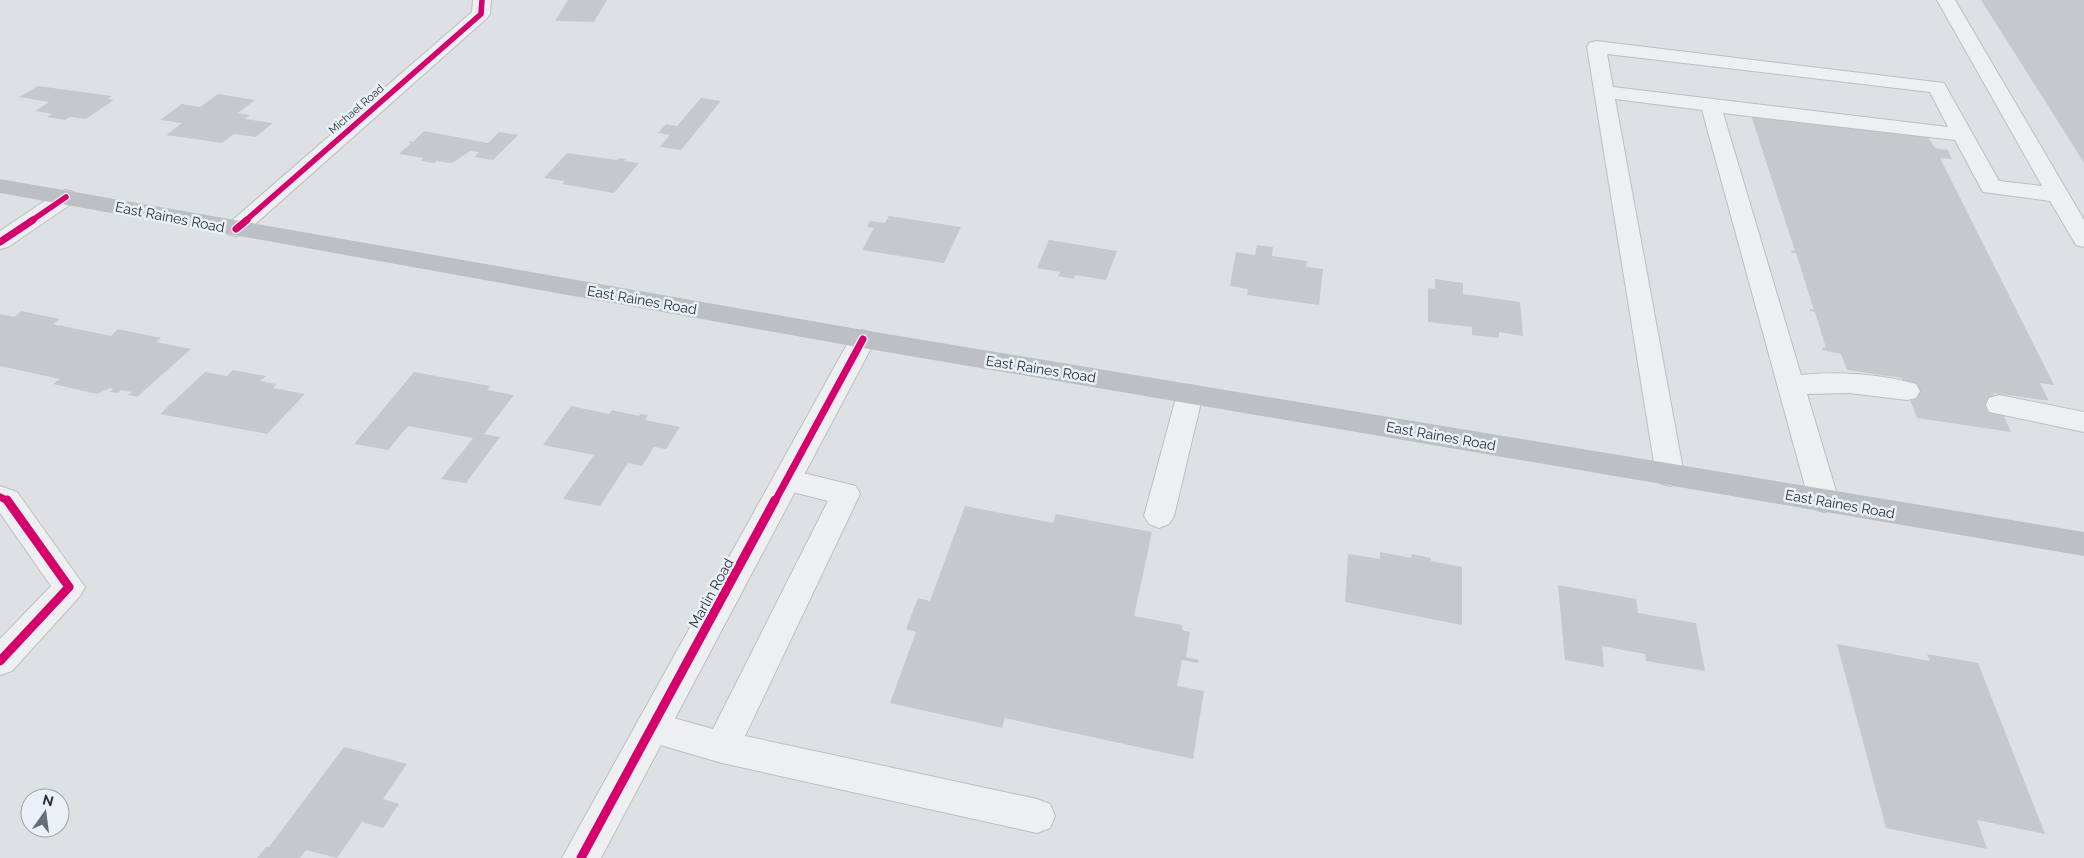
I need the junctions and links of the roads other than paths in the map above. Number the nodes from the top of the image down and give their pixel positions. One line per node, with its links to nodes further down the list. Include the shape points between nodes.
1 (482, 0): 9 (street, Michael Road, via 481,14)
2 (1946, 0): 7 (street)
3 (1603, 92): 4 (street); 5 (street, via 1596,47 1937,87); 18 (street)
4 (1711, 105): 5 (street); 13 (street)
5 (1963, 138): 7 (street, via 1991,188)
6 (0, 186): 8 (main road, East Raines Road)
7 (2059, 196): 10 (street)
8 (66, 197): 9 (main road, East Raines Road); 11 (street)
9 (236, 229): 12 (main road, East Raines Road)
10 (2084, 240)
11 (0, 242)
12 (863, 339): 15 (main road, East Raines Road); 19 (street, Marlin Road)
13 (1791, 386): 14 (street, via 1849,382); 21 (street)
14 (1907, 390)
15 (1190, 394): 18 (main road, East Raines Road); 22 (street)
16 (1999, 405): 17 (street)
17 (2084, 422)
18 (1670, 475): 21 (main road, East Raines Road)
19 (787, 480): 25 (street, Marlin Road); 26 (street, via 846,494)
20 (0, 497): 24 (street, via 7,500 69,587)
21 (1824, 501): 23 (main road, East Raines Road)
22 (1159, 516)
23 (2084, 544)
24 (0, 661)
25 (652, 728): 26 (street); 28 (street, Marlin Road)
26 (722, 746): 27 (street)
27 (1038, 816)
28 (580, 858)

